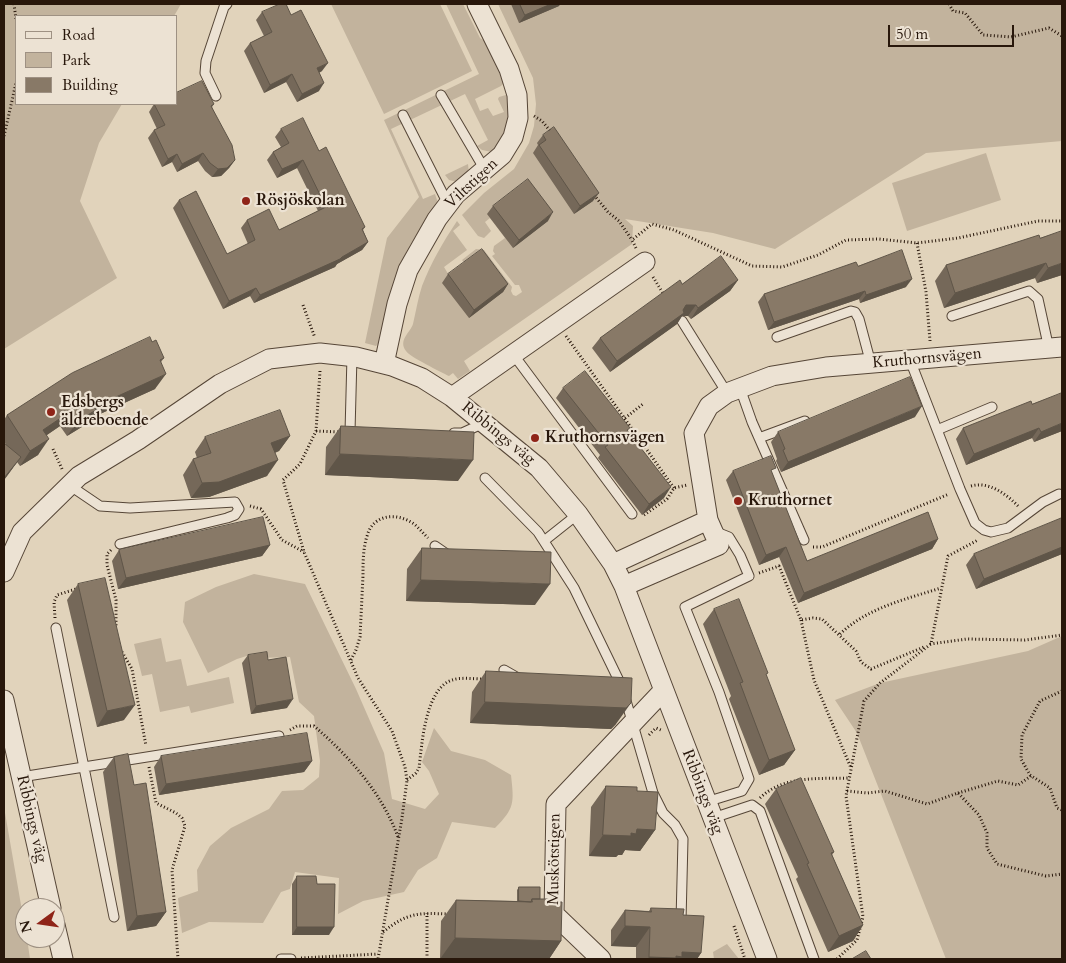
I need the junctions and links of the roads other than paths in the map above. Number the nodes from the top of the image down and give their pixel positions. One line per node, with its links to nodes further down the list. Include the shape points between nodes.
1 (227, 4): 4 (lane, via 206,61 205,73)
2 (477, 4): 6 (street, Viltstigen, via 509,69 517,95 518,118 513,137 502,155)
3 (441, 95): 6 (lane)
4 (216, 96)
5 (403, 115): 7 (lane)
6 (485, 170): 7 (street, Viltstigen)
7 (449, 204): 16 (street, Viltstigen, via 436,219 408,270)
8 (645, 262): 13 (street)
9 (952, 316): 12 (lane, via 1029,291 1038,299)
10 (682, 321): 18 (lane)
11 (778, 337): 17 (lane, via 851,310 859,319)
12 (1056, 348): 15 (street, Kruthornsvägen)
13 (513, 354): 19 (street); 31 (lane)
14 (352, 356): 16 (street, Ribbings väg); 24 (lane); 28 (street, Ribbings väg, via 320,353 269,359 220,384)
15 (910, 360): 17 (street, Kruthornsvägen); 23 (lane)
16 (384, 364): 19 (street, Ribbings väg, via 422,378)
17 (871, 364): 18 (street, Kruthornsvägen, via 772,376)
18 (733, 390): 26 (lane); 32 (street, Kruthornsvägen, via 709,406 694,433)
19 (452, 397): 22 (street, Ribbings väg)
20 (992, 407): 23 (lane)
21 (805, 420): 26 (lane)
22 (484, 422): 25 (lane, via 462,433); 30 (street, Ribbings väg, via 539,468)
23 (937, 430): 29 (lane, via 975,523 984,530 992,532 1008,528)
24 (354, 432)
25 (443, 433)
26 (759, 438): 33 (lane)
27 (485, 478): 34 (lane)
28 (70, 485): 35 (lane, via 100,506 130,508 235,502 238,509 235,515 227,518); 39 (street, Ribbings väg, via 22,532)
29 (1059, 494)
30 (578, 514): 34 (lane); 38 (street, Ribbings väg)
31 (632, 514)
32 (710, 525): 38 (street); 40 (street, Kruthornsvägen, via 719,545); 52 (lane, via 729,537 749,576 685,607 749,779 742,790)
33 (804, 540)
34 (544, 541): 44 (lane, via 548,555 574,588)
35 (120, 544)
36 (435, 546): 37 (lane, via 448,555)
37 (458, 555)
38 (613, 564): 40 (street, Ribbings väg)
39 (4, 572)
40 (624, 586): 46 (street, Ribbings väg)
41 (56, 628): 50 (lane)
42 (504, 670): 45 (lane, via 520,680)
43 (608, 679): 44 (lane)
44 (618, 679): 48 (lane)
45 (530, 680)
46 (663, 691): 48 (street, Muskötstigen); 52 (street, Ribbings väg)
47 (4, 700): 51 (street, Ribbings väg)
48 (633, 723): 55 (lane, via 653,793 663,813 683,839); 58 (street, Muskötstigen, via 556,804 550,914)
49 (280, 736): 50 (lane)
50 (85, 766): 51 (lane); 54 (lane)
51 (21, 777): 53 (street, Ribbings väg)
52 (709, 810): 59 (street, Ribbings väg); 60 (lane, via 752,805 760,811)
53 (49, 898)
54 (114, 917)
55 (682, 921)
56 (282, 959): 57 (lane)
57 (292, 959)
58 (601, 959)
59 (767, 959)
60 (814, 959)

